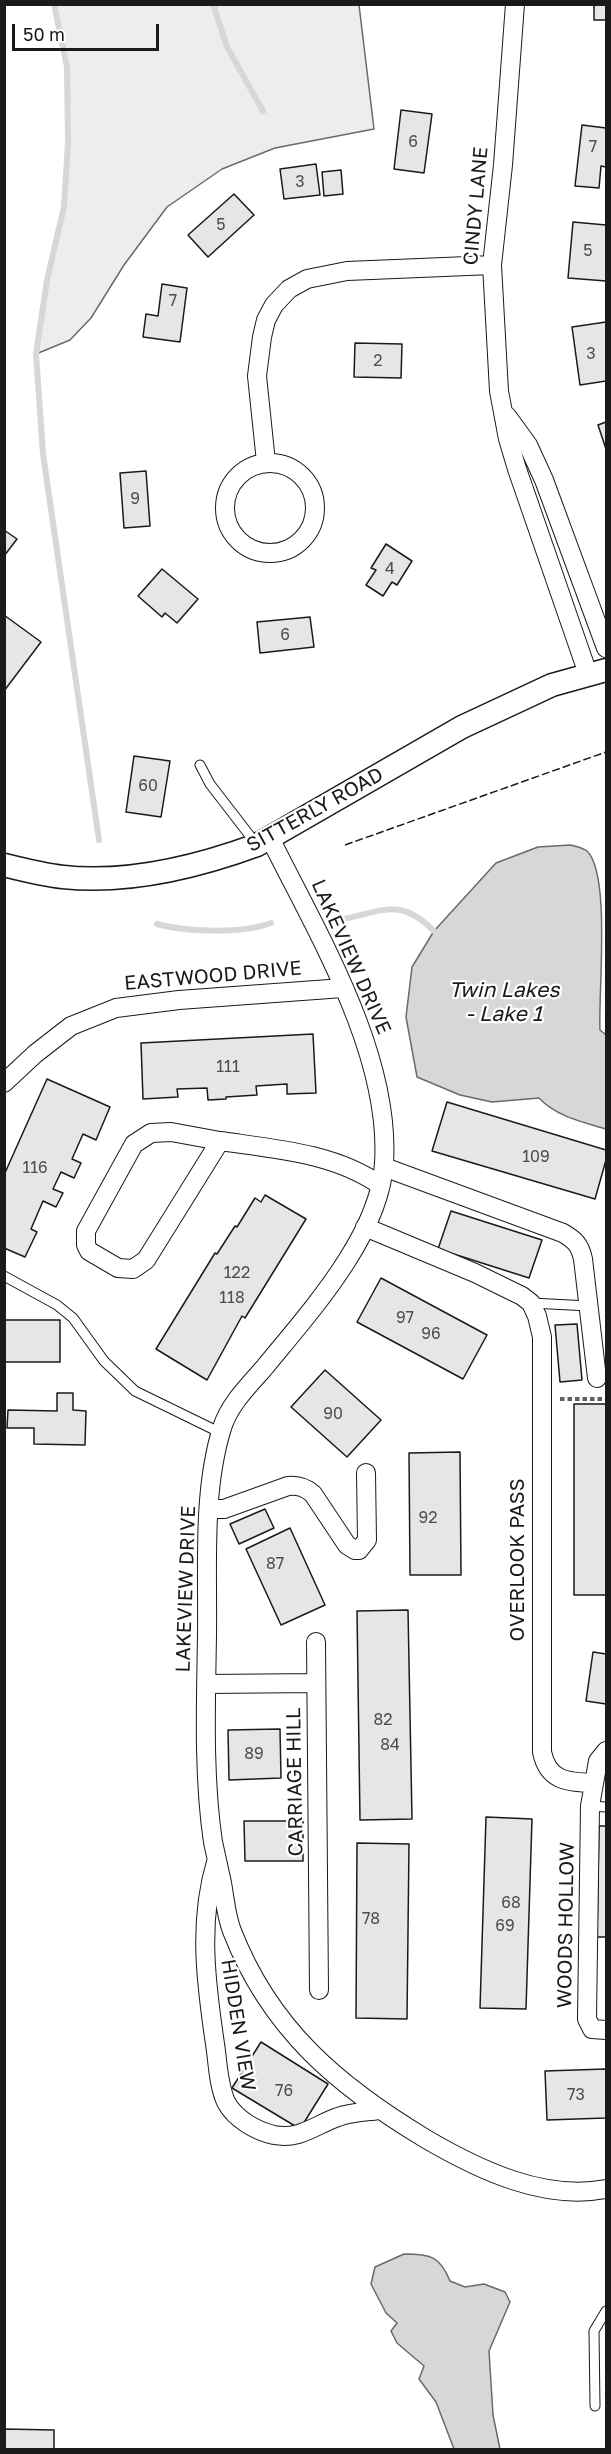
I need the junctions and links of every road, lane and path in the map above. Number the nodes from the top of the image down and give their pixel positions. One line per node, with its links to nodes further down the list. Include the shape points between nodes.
1 (515, 4): 2 (street, CINDY LANE)
2 (492, 265): 3 (street, CINDY LANE, via 499,391); 4 (street, via 347,271 307,279 289,289 266,320 257,376)
3 (504, 412): 5 (street, CINDY LANE, via 528,445); 6 (street, CINDY LANE, via 517,469)
4 (266, 462): 4 (street, via 296,471 307,482 315,504 311,527 302,540 274,553 246,547 235,538 224,512 225,498 235,479 252,466)
5 (606, 648)
6 (597, 672): 8 (street, SITTERLY ROAD, via 552,685 462,726)
7 (200, 765): 8 (lane, via 210,784)
8 (264, 841): 9 (street, SITTERLY ROAD, via 175,870 108,878 64,878); 10 (street, LAKEVIEW DRIVE)
9 (4, 865)
10 (343, 988): 11 (street, EASTWOOD DRIVE, via 117,1008 70,1026); 13 (street, LAKEVIEW DRIVE, via 367,1042 384,1132)
11 (4, 1083)
12 (220, 1141): 12 (street, via 141,1265 127,1270 118,1268 89,1251 86,1231 134,1144 151,1133 161,1132); 14 (street, via 322,1158 354,1169)
13 (384, 1167): 14 (street, LAKEVIEW DRIVE); 18 (street, via 574,1239 581,1248)
14 (380, 1185): 15 (street, LAKEVIEW DRIVE)
15 (366, 1227): 17 (street, via 475,1273); 22 (street, LAKEVIEW DRIVE, via 317,1304 233,1405)
16 (4, 1276): 22 (lane, via 73,1318 104,1361 135,1391)
17 (531, 1304): 18 (lane); 20 (street, OVERLOOK PASS, via 541,1326)
18 (589, 1306): 19 (street)
19 (597, 1378)
20 (541, 1399): 21 (path); 29 (street, OVERLOOK PASS, via 542,1752 556,1776 571,1782)
21 (606, 1399)
22 (221, 1433): 24 (street, LAKEVIEW DRIVE)
23 (366, 1473): 24 (street, via 367,1540 359,1550 347,1545 313,1494 297,1485 224,1509)
24 (210, 1509): 27 (street, LAKEVIEW DRIVE)
25 (316, 1642): 26 (street)
26 (316, 1683): 27 (street, CARRIAGE HILL); 32 (street, CARRIAGE HILL)
27 (206, 1684): 31 (street, LAKEVIEW DRIVE, via 209,1802)
28 (606, 1751): 29 (street, WOODS HOLLOW, via 598,1761)
29 (593, 1783): 30 (street, WOODS HOLLOW)
30 (598, 1807): 33 (street, WOODS HOLLOW, via 587,2019 592,2029)
31 (217, 1859): 34 (street, LAKEVIEW DRIVE, via 229,1926 250,1973 304,2046 340,2081); 34 (street, HIDDEN VIEW, via 209,1887 205,1952 220,2085 233,2113 259,2130 287,2136 303,2134 338,2117)
32 (319, 1990)
33 (606, 2030)
34 (379, 2110): 35 (street, LAKEVIEW DRIVE, via 492,2172 563,2191)
35 (606, 2189)
36 (606, 2311): 37 (lane, via 594,2331)
37 (595, 2406)

